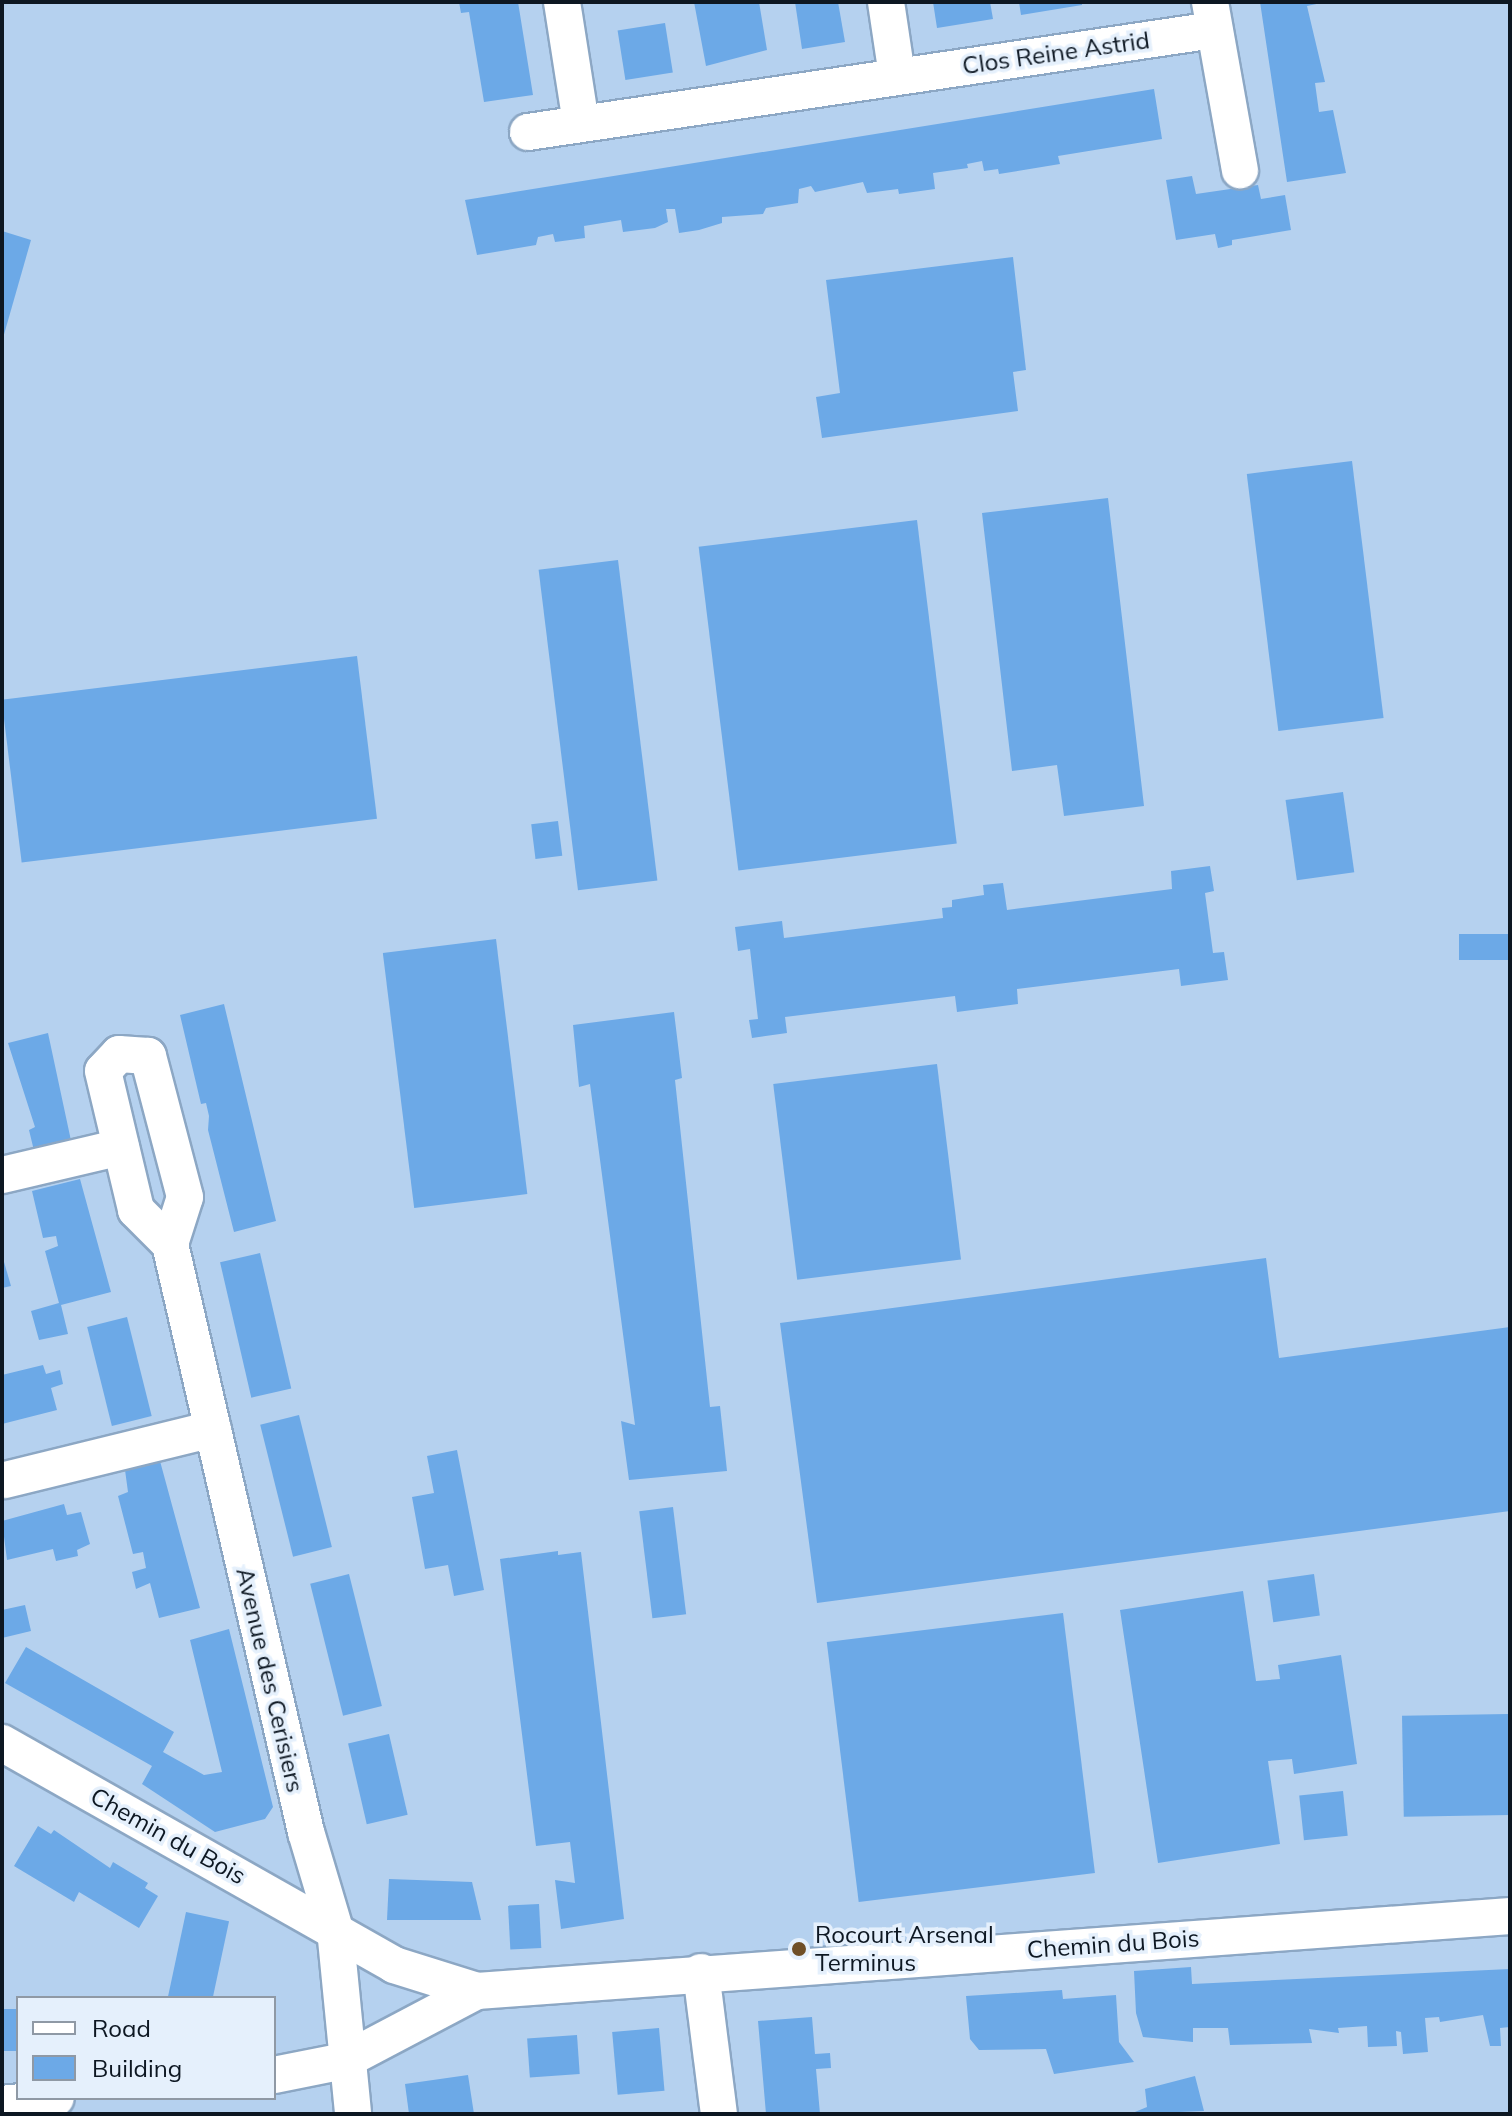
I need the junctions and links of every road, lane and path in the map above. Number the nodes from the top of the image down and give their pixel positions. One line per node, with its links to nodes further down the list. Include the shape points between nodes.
1 (562, 2): 5 (street)
2 (886, 2): 4 (street)
3 (1212, 16): 4 (street, Clos Reine Astrid); 7 (street, Clos Reine Astrid)
4 (897, 76): 5 (street, Clos Reine Astrid)
5 (581, 124): 6 (street, Clos Reine Astrid)
6 (528, 132)
7 (1240, 170)
8 (121, 1147): 9 (street); 10 (street, via 136,1210); 10 (street, via 103,1071 119,1054 148,1056 185,1197)
9 (2, 1175)
10 (170, 1244): 11 (street, Avenue des Cerisiers)
11 (213, 1429): 12 (street); 15 (street, Avenue des Cerisiers, via 306,1832)
12 (5, 1480)
13 (2, 1743): 15 (street, Chemin du Bois)
14 (1510, 1916): 16 (street, Chemin du Bois)
15 (335, 1929): 17 (street, Chemin du Bois, via 394,1965); 18 (street)
16 (701, 1972): 17 (street, Chemin du Bois); 23 (street)
17 (477, 1991): 18 (street, Chemin du Bois)
18 (344, 2061): 19 (street, Chemin du Bois); 22 (street)
19 (276, 2075)
20 (38, 2100): 21 (street)
21 (2, 2104)
22 (353, 2114)
23 (719, 2114)

